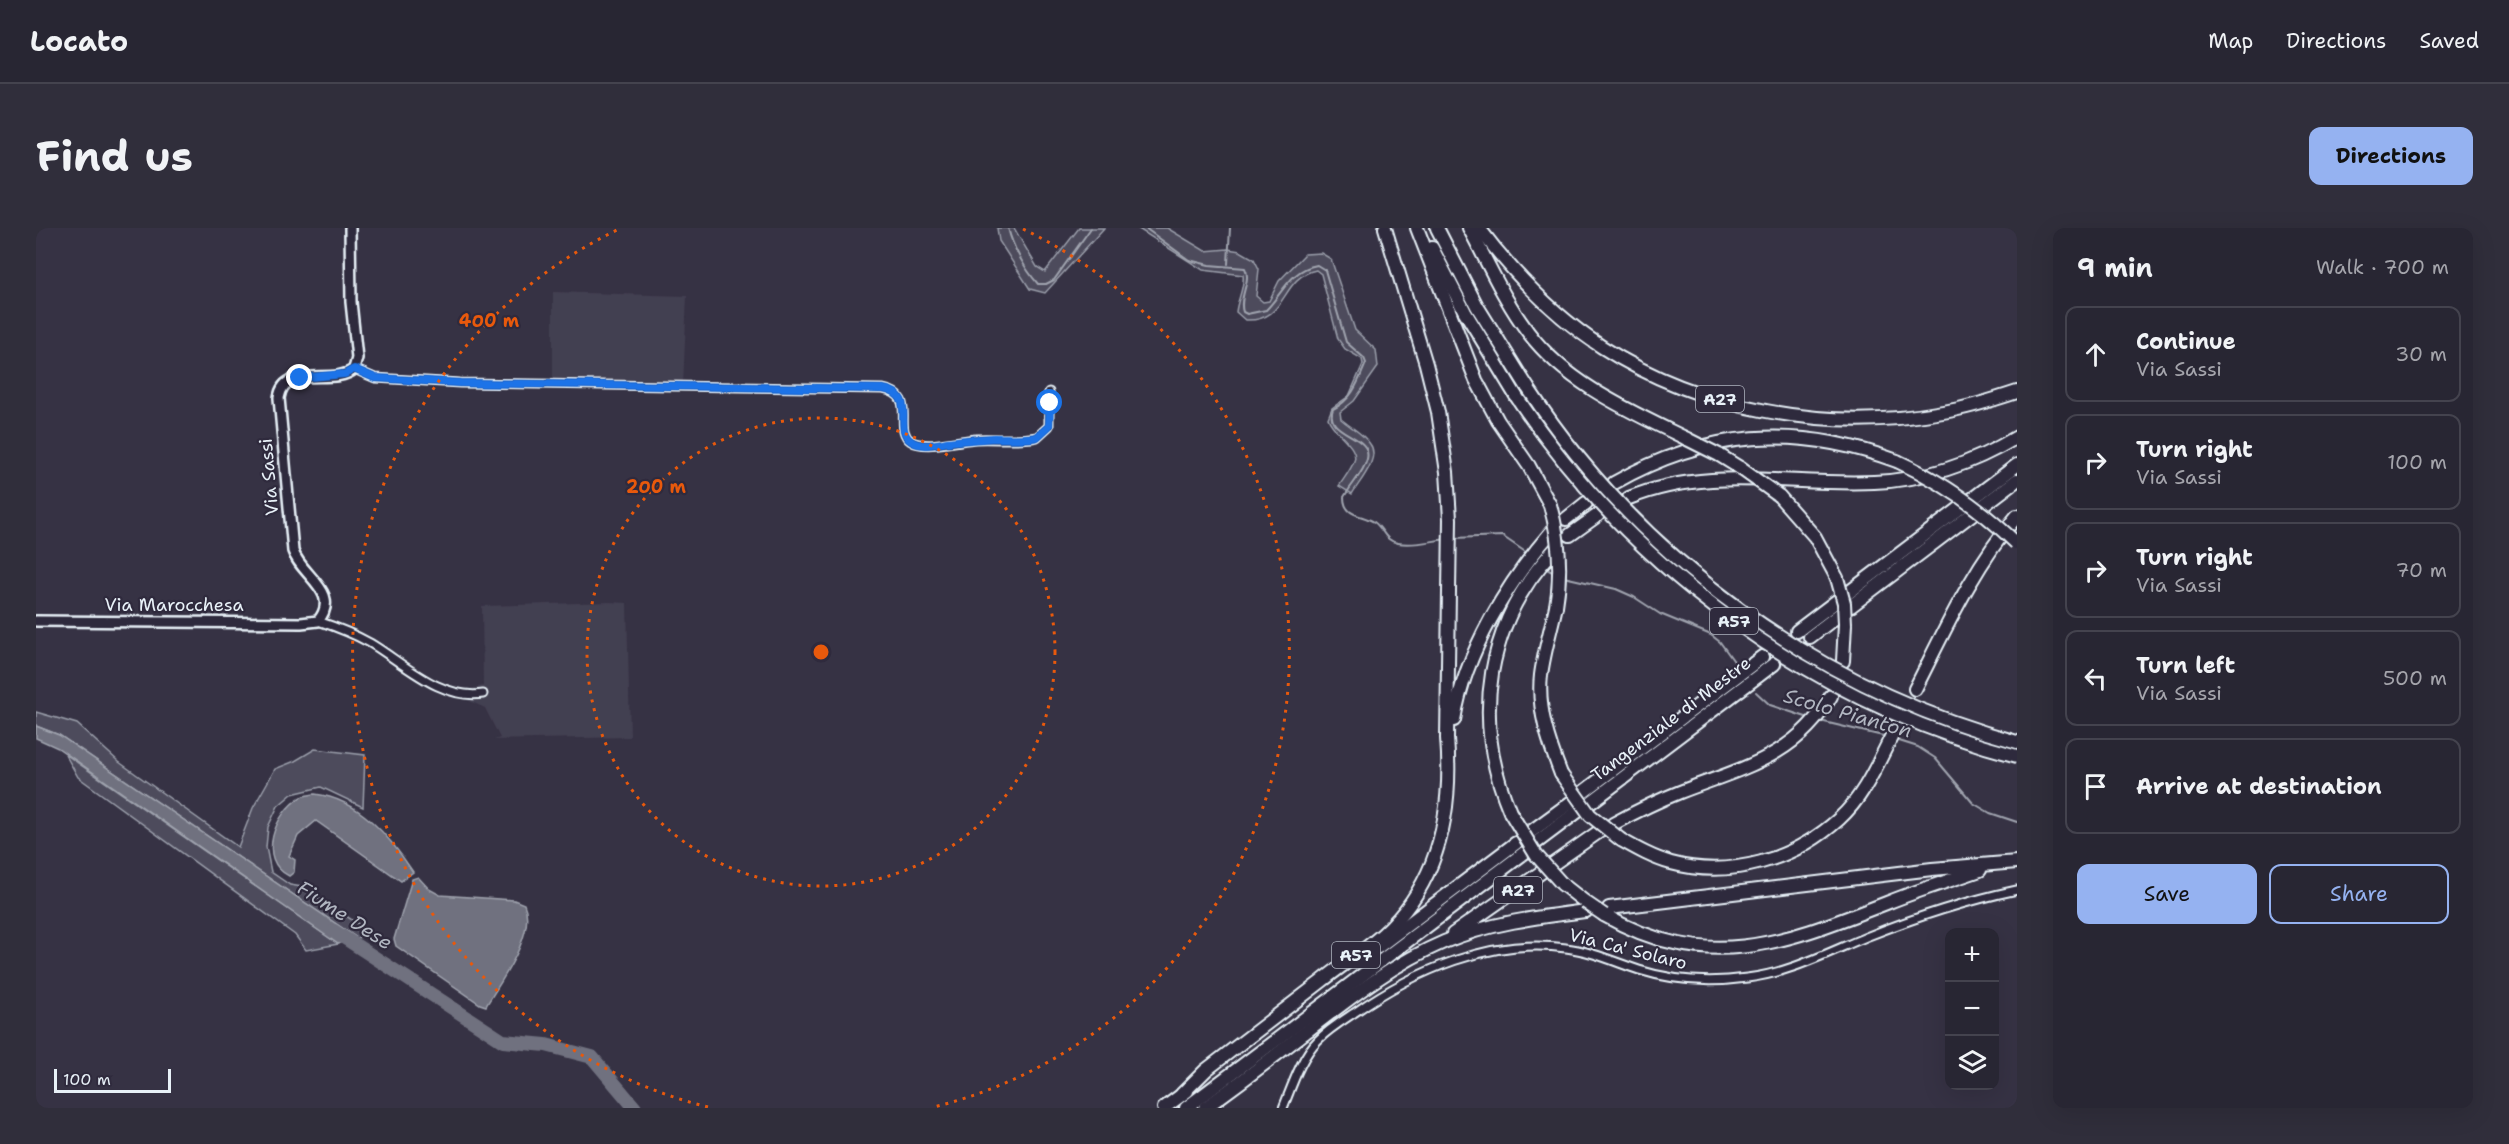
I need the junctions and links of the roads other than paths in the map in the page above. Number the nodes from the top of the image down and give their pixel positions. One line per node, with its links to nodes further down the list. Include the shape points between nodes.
1 (350, 228): 8 (street, via 357,358)
2 (1385, 228): 39 (highway, via 1426,364 1447,472)
3 (1417, 228): 36 (highway, bridge, via 1476,380 1550,505 1560,551 1560,579 1541,676 1542,709 1548,742 1561,774 1590,814 1621,840 1672,863 1729,868 1756,864 1811,840 1839,819 1859,795)
4 (1422, 228): 38 (highway, A57, bridge, via 1465,312 1516,396 1564,461 1619,523 1679,579 1744,629 1812,672 1928,728)
5 (1437, 228): 37 (highway, A57, bridge, via 1480,313 1574,452 1627,512 1687,567 1750,616 1816,658 1885,694 1954,723)
6 (1469, 228): 25 (highway, bridge, via 1506,300 1544,350 1595,391 1719,455 1779,496 1815,537 1837,578 1844,603)
7 (1479, 228): 10 (highway, A27, via 1524,283 1602,346 1703,394 1779,413 1865,420 1943,412)
8 (354, 369): 9 (street, via 375,378 460,383 883,389 900,399 908,439 926,445 1037,437 1049,426); 27 (street, Via Sassi, via 345,374 296,378 284,384 279,394 292,551 298,564 326,596 326,609)
9 (1049, 392)
10 (2017, 392)
11 (2017, 436): 15 (highway, via 1956,466 1902,479 1856,483 1704,479 1668,484)
12 (2017, 465): 28 (highway)
13 (2017, 480): 24 (highway)
14 (1614, 483): 22 (highway, bridge, via 1673,455 1721,441 1784,436 1817,439 1897,461 1952,489)
15 (1629, 498)
16 (1586, 503): 19 (highway)
17 (1598, 515): 21 (highway)
18 (2017, 516): 33 (highway, via 1984,559)
19 (1566, 519)
20 (1552, 531): 39 (highway, A57, via 1524,564 1494,613 1461,687)
21 (1570, 535)
22 (2017, 543)
23 (1556, 548): 47 (highway, bridge, via 1534,574 1502,634 1489,688 1490,744 1510,812 1536,855)
24 (1851, 606)
25 (1843, 619): 29 (highway); 31 (highway)
26 (36, 621): 27 (street, Via Marocchesa)
27 (315, 622): 34 (street, Via Marocchesa, via 368,642 448,692)
28 (1797, 631)
29 (1810, 637)
30 (1762, 657): 32 (highway, Tangenziale di Mestre / A57, via 1586,798)
31 (1842, 660)
32 (1774, 664)
33 (1915, 689)
34 (483, 694)
35 (1831, 696): 41 (highway, via 1802,733 1755,765 1677,793)
36 (1897, 726)
37 (2017, 742)
38 (2017, 756)
39 (1449, 763): 50 (highway, A57, via 1448,804 1438,848 1420,887 1396,919 1383,934 1206,1070)
40 (1573, 807): 43 (highway)
41 (1613, 824)
42 (1600, 831): 49 (highway, A27)
43 (1533, 838)
44 (2017, 862): 45 (highway)
45 (1992, 865): 48 (highway, via 1922,870); 48 (highway, via 1795,938 1754,946 1719,949 1680,944 1637,931)
46 (2017, 891): 54 (street, Via Ca' Solaro, via 1939,910 1795,966 1748,978 1672,979 1558,947 1500,950 1461,958 1389,991 1326,1033 1307,1054)
47 (1585, 906): 48 (highway, bridge); 49 (highway, via 1508,923)
48 (1606, 911)
49 (1435, 946): 53 (highway, via 1364,988)
50 (1182, 1094): 51 (highway, A57); 52 (highway, A57, via 1520,848)
51 (1164, 1108)
52 (1186, 1108)
53 (1205, 1108)
54 (1283, 1108)

